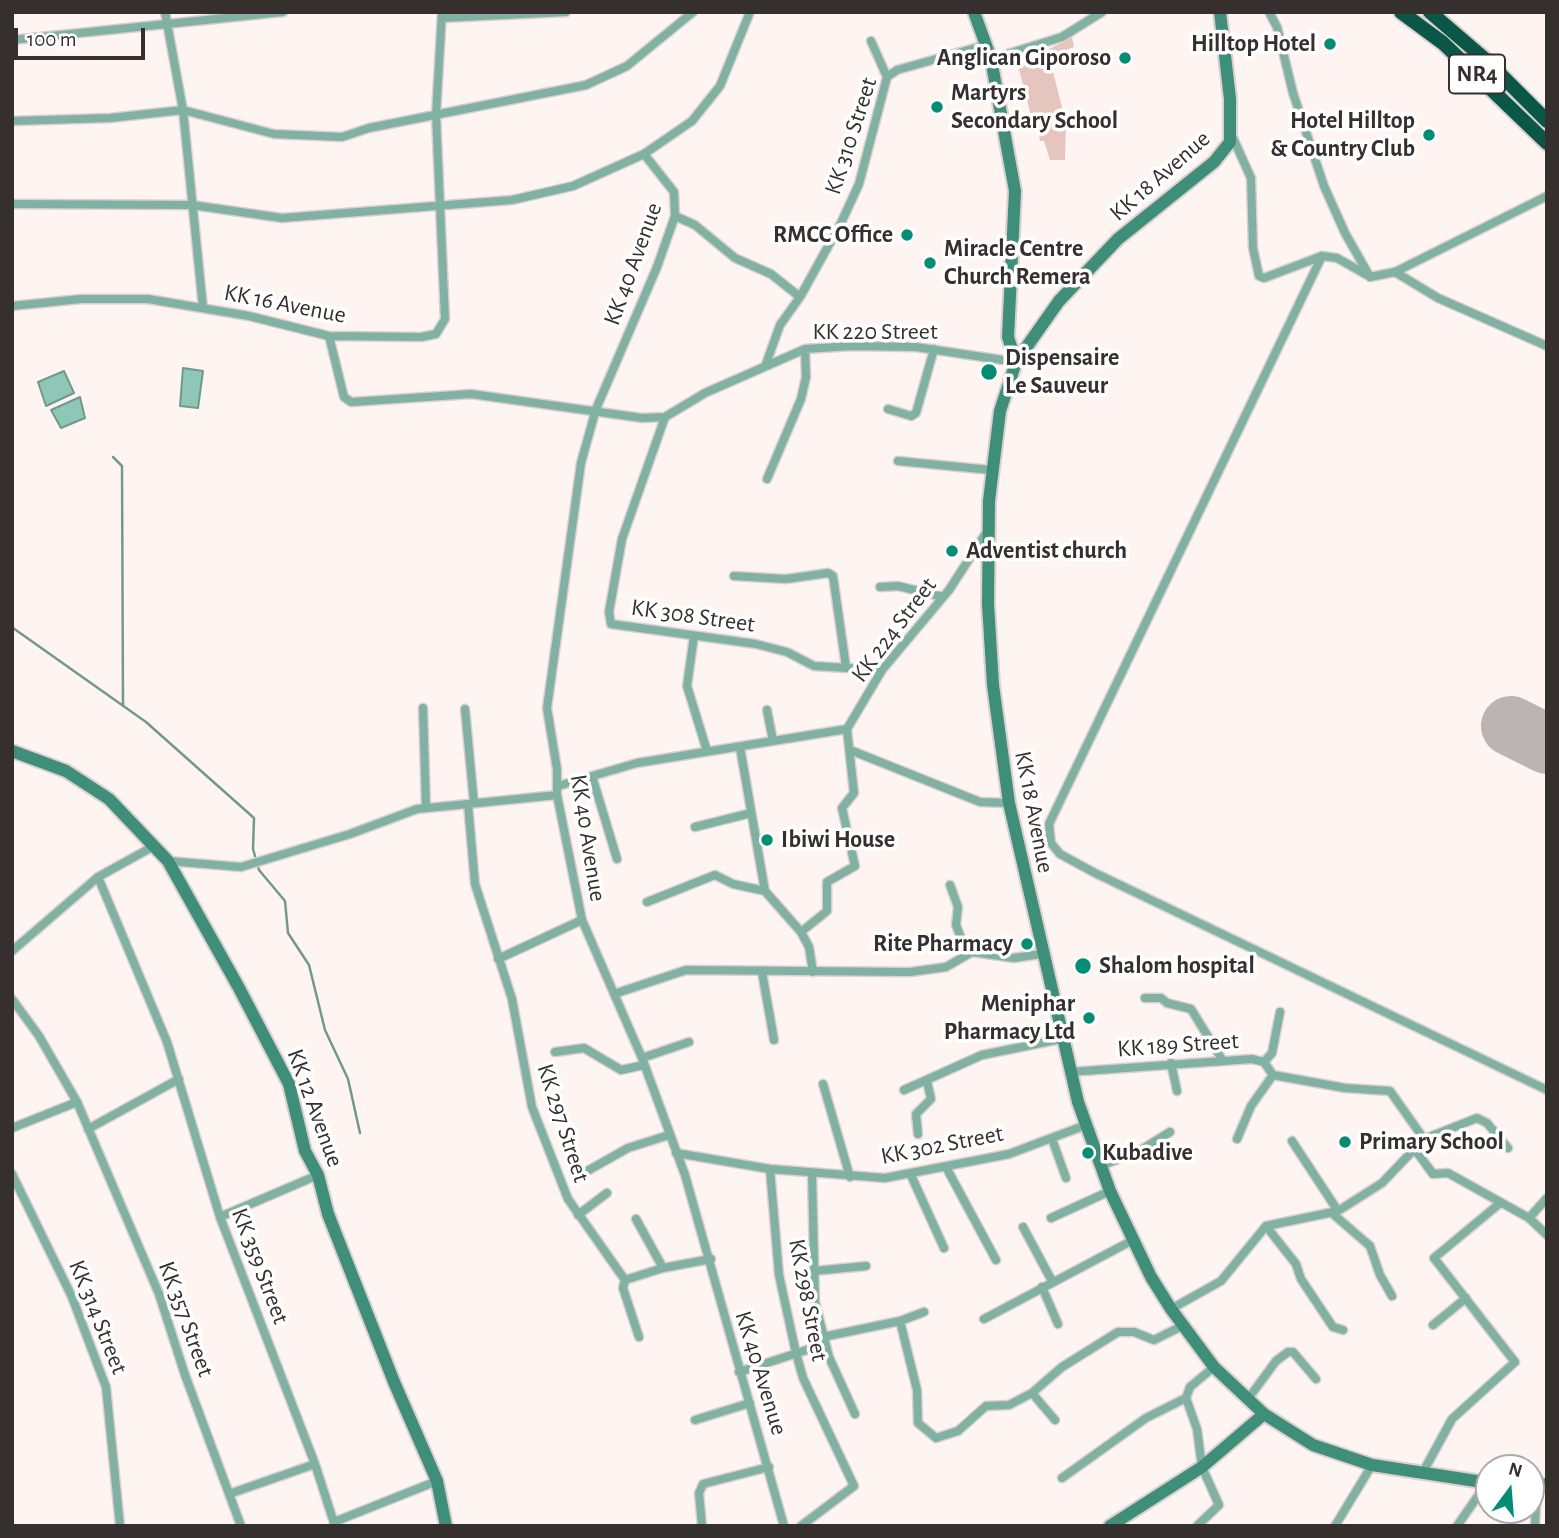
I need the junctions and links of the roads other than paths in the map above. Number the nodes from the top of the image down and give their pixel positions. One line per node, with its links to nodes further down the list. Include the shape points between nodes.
1 (166, 12): 13 (street)
2 (283, 12): 13 (street)
3 (566, 12): 12 (street)
4 (694, 12): 20 (street, via 609,77)
5 (750, 12): 25 (street, via 726,75 704,108)
6 (974, 12): 16 (main road)
7 (1102, 12): 17 (street, via 1062,37)
8 (1220, 12): 23 (main road, KK 18 Avenue)
9 (1269, 12): 33 (street, via 1324,186)
10 (1401, 12): 24 (highway, NR4, via 1443,43)
11 (1430, 12): 22 (highway, NR4)
12 (442, 15): 20 (street, KK 16 Avenue)
13 (167, 22): 14 (street); 19 (street)
14 (12, 40)
15 (871, 41): 18 (street)
16 (986, 45): 17 (main road); 18 (street, KK 310 Street, via 897,70)
17 (991, 60): 41 (main road, via 1015,191 1008,337)
18 (887, 77): 34 (street, KK 310 Street, via 859,184)
19 (183, 110): 20 (street, via 274,134 316,137 342,137); 21 (street); 29 (street)
20 (436, 114): 28 (street, KK 16 Avenue)
21 (12, 121)
22 (1547, 121)
23 (1233, 138): 31 (street, via 1251,178 1253,248 1259,276); 41 (main road, KK 18 Avenue, via 1214,162 1134,225 1079,279 1043,320)
24 (1547, 143)
25 (644, 154): 28 (street, via 573,186 512,200); 30 (street, KK 40 Avenue, via 674,192)
26 (1547, 196): 32 (street)
27 (12, 204): 29 (street)
28 (441, 204): 29 (street, via 282,218); 37 (street, KK 16 Avenue, via 445,319 436,334)
29 (192, 205): 36 (street)
30 (675, 216): 34 (street, via 695,225 735,258 771,274); 43 (street, KK 40 Avenue)
31 (1322, 256): 33 (street, via 1337,258); 105 (street, via 1049,824 1051,843 1060,854 1095,873)
32 (1395, 272): 33 (street); 38 (street, via 1438,298)
33 (1370, 277)
34 (800, 297): 42 (street, KK 310 Street, via 780,325)
35 (12, 306): 36 (street, KK 16 Avenue, via 114,298)
36 (203, 308): 37 (street, KK 16 Avenue)
37 (329, 336): 43 (street, via 344,397 351,402 471,394)
38 (1547, 346)
39 (805, 349): 40 (street, KK 220 Street); 42 (street, KK 220 Street); 48 (street, via 801,399)
40 (934, 349): 41 (street, KK 220 Street); 44 (street, via 916,413 911,416)
41 (1016, 362): 47 (main road, KK 18 Avenue, via 1000,411)
42 (766, 364): 45 (street, KK 220 Street)
43 (596, 409): 45 (street, via 642,418); 66 (street, KK 40 Avenue, via 574,504 547,698)
44 (888, 409)
45 (665, 417): 53 (street, KK 308 Street, via 622,539 609,620 614,625)
46 (898, 461): 47 (street)
47 (991, 470): 49 (main road, KK 18 Avenue)
48 (767, 478)
49 (988, 530): 52 (street, KK 224 Street); 68 (main road, KK 18 Avenue, via 989,642)
50 (734, 576): 54 (street, via 833,576)
51 (880, 587): 52 (street, via 898,586)
52 (943, 597): 55 (street, KK 224 Street)
53 (694, 636): 54 (street, KK 308 Street, via 773,647 814,666); 63 (street, via 687,686)
54 (846, 667): 55 (street, KK 308 Street)
55 (882, 670): 59 (street, KK 224 Street)
56 (423, 708): 69 (street)
57 (466, 709): 67 (street, KK 297 Street)
58 (767, 710): 60 (street)
59 (847, 729): 60 (street); 64 (street)
60 (773, 741): 61 (street)
61 (740, 747): 63 (street); 70 (street)
62 (12, 751): 72 (main road, KK 12 Avenue, via 66,771 109,799)
63 (706, 751): 65 (street)
64 (850, 751): 68 (street, via 980,802); 80 (street, via 854,793 842,808 855,866 827,882 827,911)
65 (592, 776): 66 (street); 73 (street)
66 (558, 791): 67 (street); 79 (street, KK 40 Avenue)
67 (471, 803): 69 (street); 84 (street, KK 297 Street, via 475,884)
68 (1009, 803): 83 (main road, KK 18 Avenue)
69 (426, 807): 74 (street, via 241,867)
70 (751, 813): 71 (street); 77 (street)
71 (695, 827)
72 (154, 846): 74 (main road, KK 12 Avenue); 75 (street)
73 (617, 859)
74 (168, 861): 128 (main road, KK 12 Avenue, via 289,1084 305,1151)
75 (99, 877): 81 (street); 101 (street, KK 359 Street)
76 (950, 885): 82 (street, via 958,907 956,925)
77 (765, 891): 78 (street, via 715,875); 80 (street)
78 (647, 902)
79 (582, 920): 84 (street); 87 (street, KK 40 Avenue)
80 (801, 932): 86 (street)
81 (12, 951)
82 (967, 954): 83 (street, via 1013,958); 86 (street, via 953,964 927,971)
83 (1041, 954): 91 (main road, KK 18 Avenue)
84 (498, 959): 136 (street, KK 297 Street, via 512,999 532,1107 559,1181)
85 (762, 972): 86 (street); 87 (street, via 686,970); 92 (street)
86 (813, 972)
87 (614, 994): 96 (street, KK 40 Avenue)
88 (1145, 998): 95 (street, via 1161,998 1192,1009)
89 (12, 999): 107 (street, KK 357 Street, via 39,1035)
90 (1280, 1012): 97 (street, via 1272,1053)
91 (1061, 1039): 99 (main road, KK 18 Avenue); 102 (street, via 982,1055)
92 (774, 1040)
93 (689, 1042): 96 (street)
94 (555, 1052): 96 (street, via 584,1048 621,1070)
95 (1223, 1061): 97 (street, KK 189 Street); 98 (street, KK 189 Street)
96 (643, 1062): 113 (street, KK 40 Avenue)
97 (1264, 1062): 100 (street, KK 189 Street)
98 (1171, 1063): 99 (street, KK 189 Street); 106 (street)
99 (1069, 1072): 108 (main road, KK 18 Avenue)
100 (1273, 1075): 115 (street, via 1251,1106); 116 (street, via 1390,1091)
101 (179, 1079): 110 (street); 137 (street, KK 359 Street)
102 (926, 1081): 104 (street); 112 (street, via 931,1099 916,1114)
103 (823, 1084): 129 (street)
104 (904, 1090)
105 (1547, 1090)
106 (1177, 1091)
107 (77, 1102): 109 (street); 110 (street, KK 357 Street)
108 (1086, 1125): 114 (street, KK 302 Street); 121 (main road, KK 18 Avenue)
109 (12, 1128)
110 (88, 1129): 186 (street, KK 357 Street, via 159,1294)
111 (1170, 1132): 121 (street)
112 (918, 1134)
113 (669, 1135): 120 (street, KK 40 Avenue); 124 (street, via 628,1149)
114 (1052, 1139): 122 (street, KK 302 Street); 130 (street)
115 (1237, 1139)
116 (1424, 1139): 118 (street, via 1477,1118); 119 (street)
117 (1292, 1142): 135 (street)
118 (1508, 1148)
119 (1416, 1151): 134 (street, via 1433,1174 1448,1173); 135 (street, via 1382,1183)
120 (676, 1153): 123 (street, KK 302 Street); 146 (street, KK 40 Avenue)
121 (1101, 1166): 131 (main road, KK 18 Avenue)
122 (946, 1167): 126 (street, KK 302 Street); 147 (street)
123 (770, 1169): 125 (street, KK 302 Street); 166 (street, KK 298 Street, via 779,1275)
124 (589, 1170)
125 (812, 1173): 129 (street, KK 302 Street); 150 (street)
126 (910, 1173): 129 (street, KK 302 Street); 145 (street)
127 (12, 1174): 190 (street, KK 314 Street, via 72,1297 106,1387)
128 (318, 1175): 137 (street); 184 (main road, KK 12 Avenue, via 328,1214)
129 (850, 1177)
130 (1066, 1178)
131 (1110, 1191): 138 (street); 144 (main road, KK 18 Avenue)
132 (607, 1193): 136 (street)
133 (1547, 1198): 139 (street)
134 (1499, 1204): 139 (street); 155 (street, via 1434,1255)
135 (1335, 1212): 141 (street); 154 (street, via 1370,1246)
136 (578, 1215): 151 (street, KK 297 Street)
137 (220, 1217): 178 (street, KK 359 Street)
138 (1051, 1218)
139 (1529, 1218): 143 (street)
140 (636, 1219): 149 (street)
141 (1266, 1226): 156 (street, via 1221,1281); 163 (street, via 1296,1264 1333,1327)
142 (1023, 1227): 152 (street)
143 (1547, 1235)
144 (1132, 1240): 152 (street); 156 (main road, KK 18 Avenue)
145 (944, 1248)
146 (711, 1259): 149 (street); 168 (street, KK 40 Avenue)
147 (996, 1260)
148 (866, 1266): 150 (street)
149 (663, 1268): 151 (street)
150 (814, 1271): 165 (street)
151 (625, 1280): 164 (street, via 623,1288)
152 (1052, 1281): 153 (street)
153 (1042, 1287): 158 (street); 160 (street)
154 (1392, 1296)
155 (1466, 1298): 162 (street); 182 (street, via 1515,1362 1452,1419)
156 (1171, 1309): 161 (main road, KK 18 Avenue)
157 (924, 1312): 159 (street)
158 (984, 1319)
159 (900, 1321): 165 (street); 170 (street, via 917,1390 918,1423 936,1438 958,1431 986,1406 1009,1405)
160 (1059, 1324)
161 (1184, 1325): 167 (main road, KK 18 Avenue); 170 (street, via 1154,1340 1118,1332 1062,1367)
162 (1433, 1325)
163 (1343, 1330)
164 (639, 1337)
165 (824, 1341): 166 (street); 174 (street)
166 (796, 1353): 168 (street); 195 (street, KK 298 Street, via 803,1378 855,1486)
167 (1214, 1367): 171 (street, via 1190,1387); 172 (main road, KK 18 Avenue)
168 (739, 1372): 173 (street, KK 40 Avenue)
169 (1316, 1379): 172 (street, via 1288,1352)
170 (1032, 1393): 177 (street)
171 (1186, 1398): 181 (street, via 1197,1429); 183 (street, via 1146,1418)
172 (1248, 1399): 175 (main road, KK 18 Avenue)
173 (750, 1403): 176 (street); 180 (street, KK 40 Avenue)
174 (855, 1414)
175 (1264, 1414): 179 (main road, KK 18 Avenue, via 1313,1445); 181 (main road)
176 (695, 1420)
177 (1055, 1420)
178 (316, 1464): 186 (street); 188 (street, KK 359 Street)
179 (1372, 1465): 182 (main road, KK 18 Avenue); 197 (street)
180 (769, 1467): 193 (street, via 703,1484 699,1493); 194 (street, KK 40 Avenue)
181 (1202, 1467): 189 (street, via 1219,1505); 196 (main road)
182 (1422, 1474): 185 (main road, KK 18 Avenue)
183 (1062, 1478)
184 (437, 1481): 188 (street); 192 (main road, KK 12 Avenue)
185 (1475, 1481)
186 (229, 1494): 191 (street, KK 357 Street)
187 (1475, 1501): 198 (street)
188 (334, 1524)
189 (1195, 1525)
190 (120, 1526)
191 (241, 1526)
192 (446, 1526)
193 (702, 1526)
194 (784, 1526)
195 (801, 1526)
196 (1110, 1526)
197 (1335, 1526)
198 (1457, 1526)

